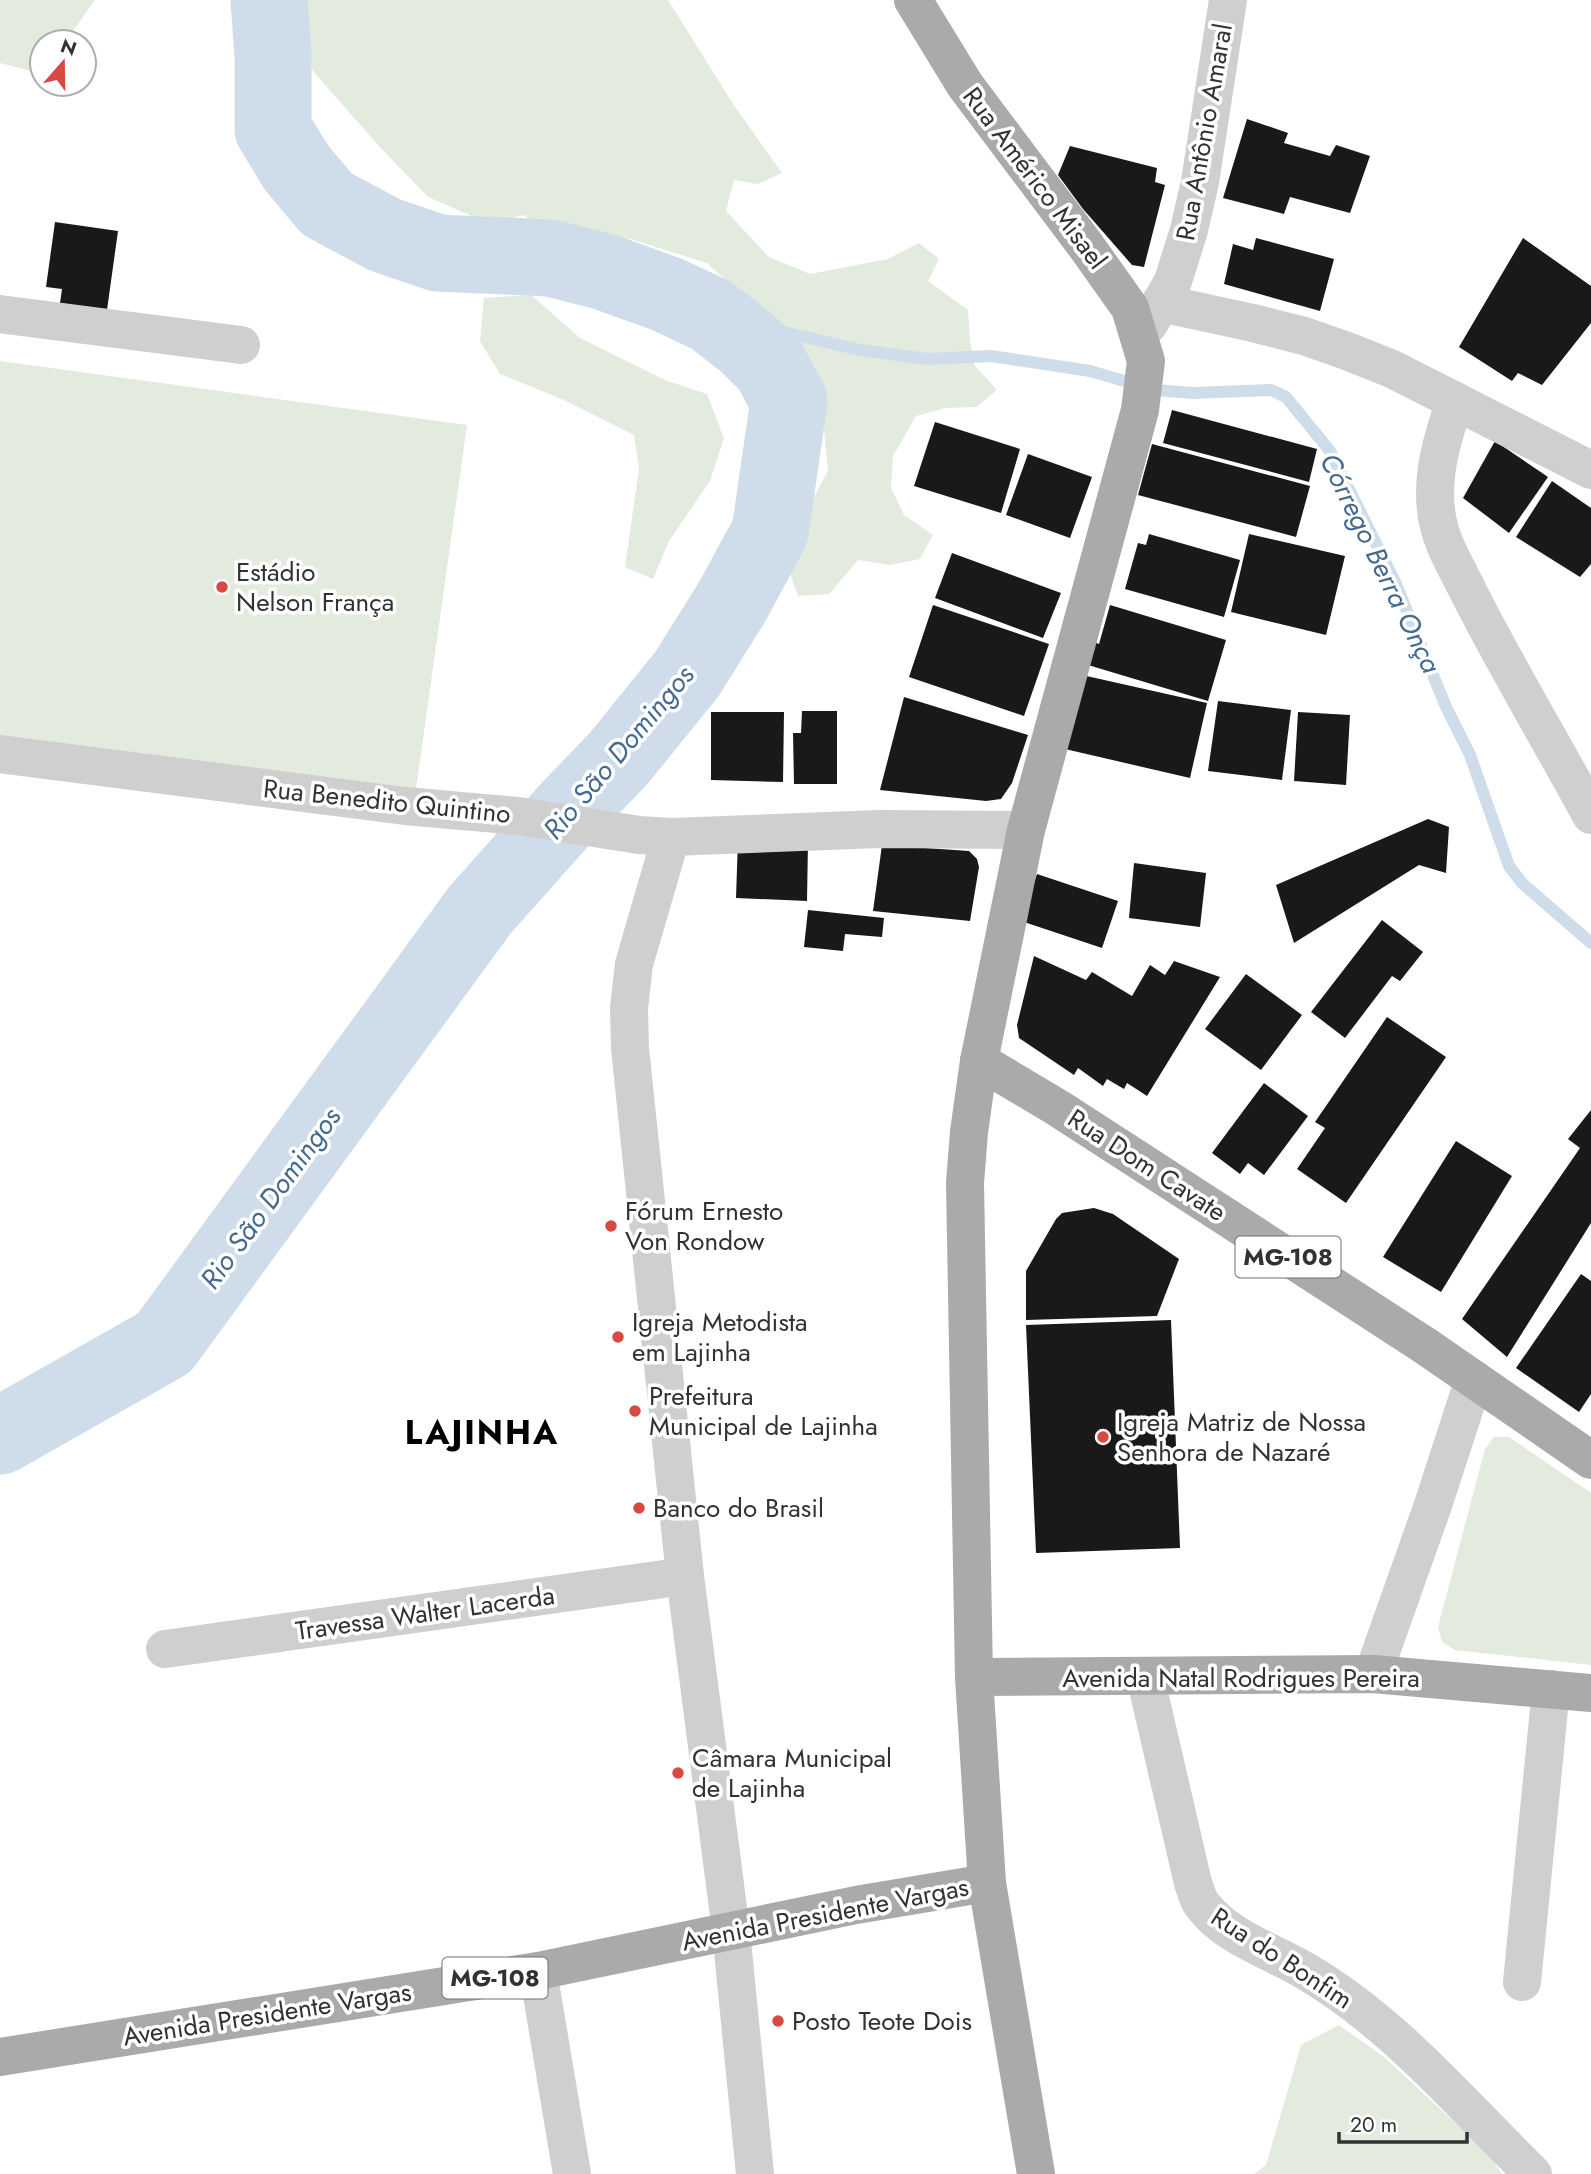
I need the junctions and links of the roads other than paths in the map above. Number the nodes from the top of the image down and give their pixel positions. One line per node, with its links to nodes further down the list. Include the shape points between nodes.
1 (913, 0): 6 (main road, Rua Américo Misael, via 965,85 1130,308)
2 (1228, 0): 3 (street, Rua Antônio Amaral, via 1200,182 1173,281)
3 (1160, 303): 6 (street, Rua Antônio Amaral); 7 (street, via 1304,337 1392,369)
4 (0, 314): 5 (street)
5 (241, 345)
6 (1143, 350): 11 (main road, via 1140,410)
7 (1455, 401): 8 (street); 10 (street, via 1442,439 1436,480 1438,522 1500,654)
8 (1591, 470)
9 (0, 754): 12 (street, Rua Benedito Quintino)
10 (1591, 815)
11 (1026, 830): 12 (street, Rua Benedito Quintino); 13 (main road)
12 (655, 836): 16 (street, via 634,964 630,1048)
13 (979, 1061): 14 (main road, Rua Dom Cavate / MG-108); 20 (main road, via 965,1183)
14 (1474, 1378): 15 (main road, Rua Dom Cavate / MG-108); 18 (street)
15 (1591, 1460)
16 (685, 1576): 17 (street, Travessa Walter Lacerda); 24 (street)
17 (165, 1649)
18 (1373, 1674): 19 (main road, Avenida Natal Rodrigues Pereira); 21 (main road, Avenida Natal Rodrigues Pereira)
19 (1145, 1676): 20 (main road, Avenida Natal Rodrigues Pereira); 31 (street, Rua do Bonfim, via 1202,1905 1218,1923 1308,1972 1355,2004)
20 (974, 1677): 23 (main road)
21 (1551, 1689): 22 (main road, Avenida Natal Rodrigues Pereira); 26 (street)
22 (1591, 1693)
23 (987, 1883): 24 (main road, Avenida Presidente Vargas / MG-108); 30 (main road)
24 (731, 1931): 25 (main road, Avenida Presidente Vargas / MG-108); 29 (street)
25 (538, 1971): 27 (main road, Avenida Presidente Vargas / MG-108); 28 (street)
26 (1522, 1982)
27 (0, 2057)
28 (572, 2174)
29 (755, 2174)
30 (1036, 2174)
31 (1533, 2174)

